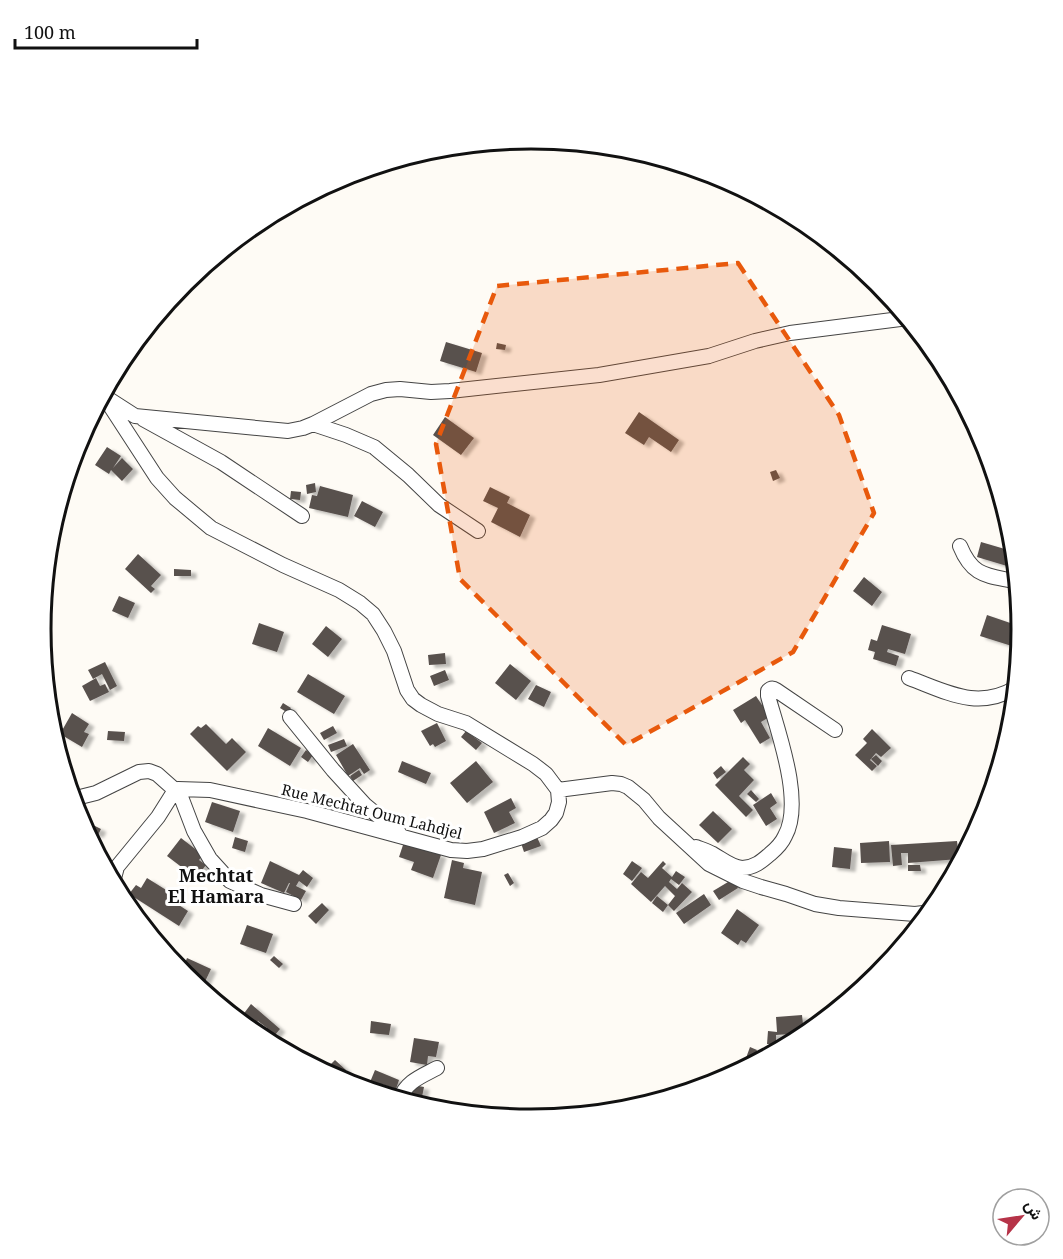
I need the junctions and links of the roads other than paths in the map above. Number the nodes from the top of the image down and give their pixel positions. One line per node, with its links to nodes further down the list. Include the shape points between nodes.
1 (898, 319): 5 (street, via 790,333 708,356 599,375 450,391 386,390)
2 (110, 399): 4 (street)
3 (108, 403): 15 (street, via 157,478 175,498 211,528 360,603 384,631 413,699 438,714 466,723 533,764)
4 (135, 416): 5 (street, via 288,431); 6 (street, via 221,462)
5 (313, 424): 7 (street, via 374,447 439,506)
6 (302, 516)
7 (478, 531)
8 (960, 546): 9 (street, via 975,570)
9 (1009, 580)
10 (909, 678): 11 (street, via 970,699)
11 (1008, 691)
12 (290, 717): 17 (street, via 364,805)
13 (835, 730): 18 (street, via 770,689 768,696 792,802 786,836 757,865 741,868)
14 (177, 790): 16 (street, via 148,771); 17 (street, Rue Mechtat Oum Lahdjel, via 221,792); 19 (street); 20 (street, via 210,859 230,881)
15 (558, 790): 17 (street, Rue Mechtat Oum Lahdjel, via 556,813 542,828 483,849 451,850); 18 (street, via 621,784 644,800)
16 (82, 797)
17 (404, 836)
18 (679, 836): 21 (street, via 709,864 743,881 815,904)
19 (116, 871)
20 (294, 904)
21 (919, 914)
22 (437, 1068): 23 (street, via 412,1081)
23 (402, 1092)

